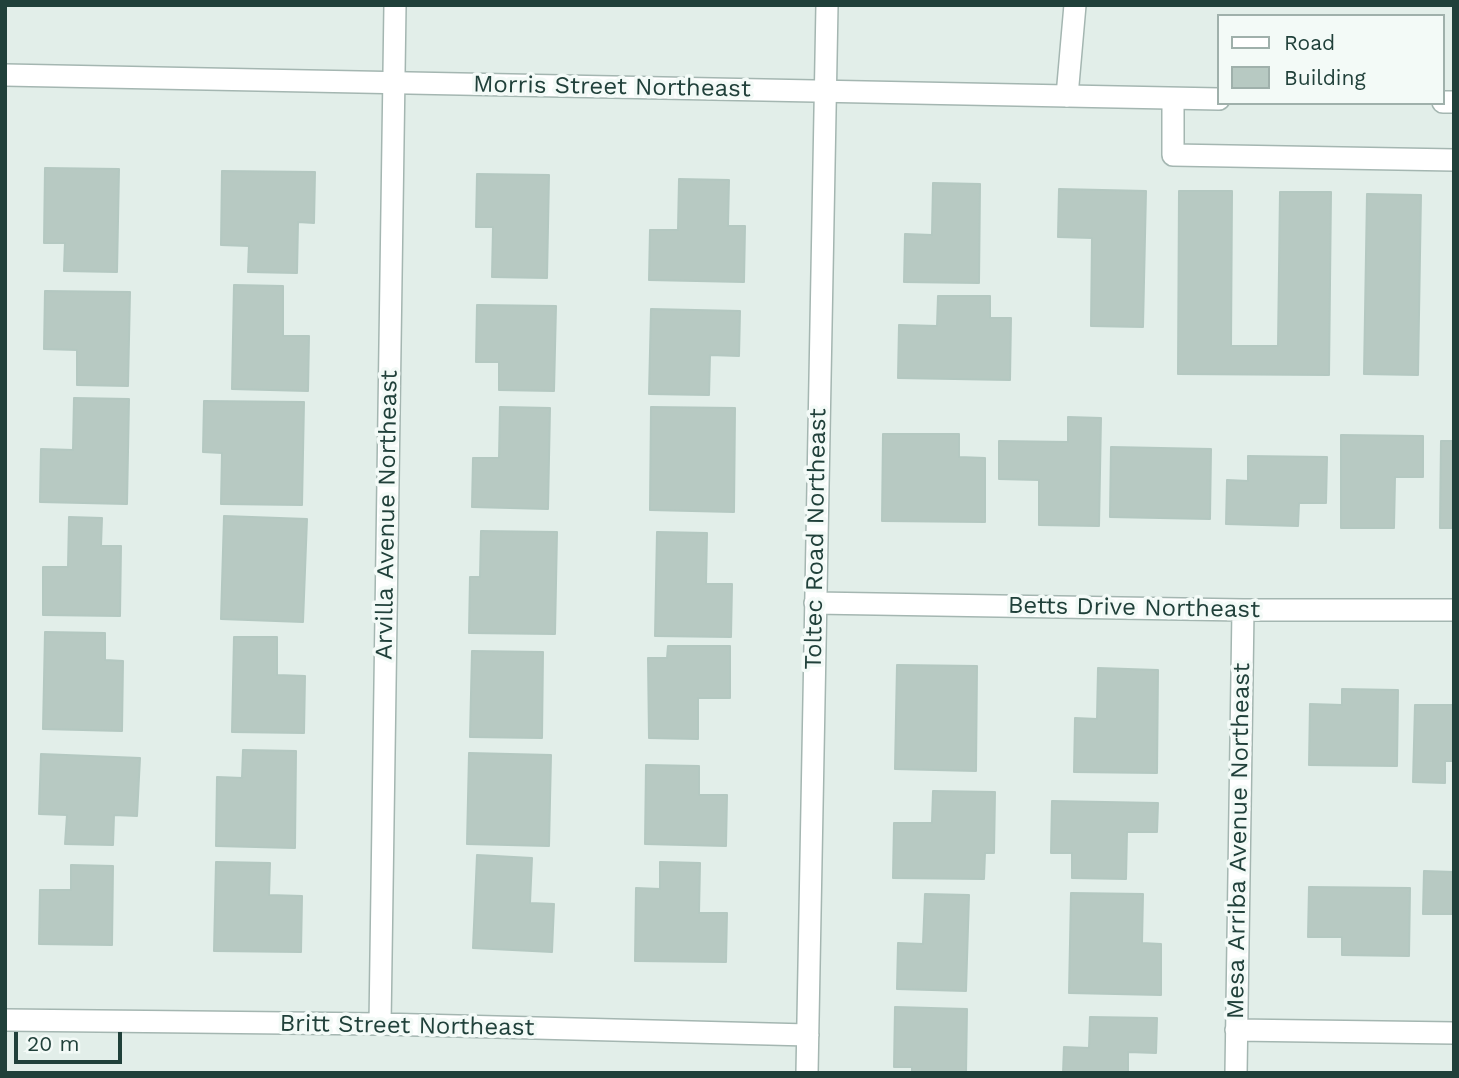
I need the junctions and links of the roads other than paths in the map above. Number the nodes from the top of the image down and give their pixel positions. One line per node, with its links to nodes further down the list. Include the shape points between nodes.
1 (395, 5): 5 (street, Arvilla Avenue Northeast)
2 (827, 5): 6 (street, Toltec Road Northeast)
3 (1075, 5): 7 (street)
4 (5, 75): 5 (street, Morris Street Northeast)
5 (394, 82): 6 (street, Morris Street Northeast); 15 (street, Arvilla Avenue Northeast)
6 (825, 90): 7 (street, Morris Street Northeast); 11 (street, Toltec Road Northeast)
7 (1067, 96): 8 (street, Morris Street Northeast)
8 (1173, 99): 9 (street, Morris Street Northeast); 10 (street, via 1173,155)
9 (1218, 99)
10 (1454, 160)
11 (815, 603): 12 (street, Betts Drive Northeast); 18 (street, Toltec Road Northeast)
12 (1244, 610): 13 (street, Betts Drive Northeast); 16 (street, Mesa Arriba Avenue Northeast)
13 (1454, 610)
14 (5, 1020): 15 (street, Britt Street Northeast)
15 (380, 1024): 18 (street, Britt Street Northeast)
16 (1236, 1030): 17 (street); 20 (street, Mesa Arriba Avenue Northeast)
17 (1454, 1033)
18 (808, 1035): 19 (street, Toltec Road Northeast)
19 (807, 1073)
20 (1236, 1073)

